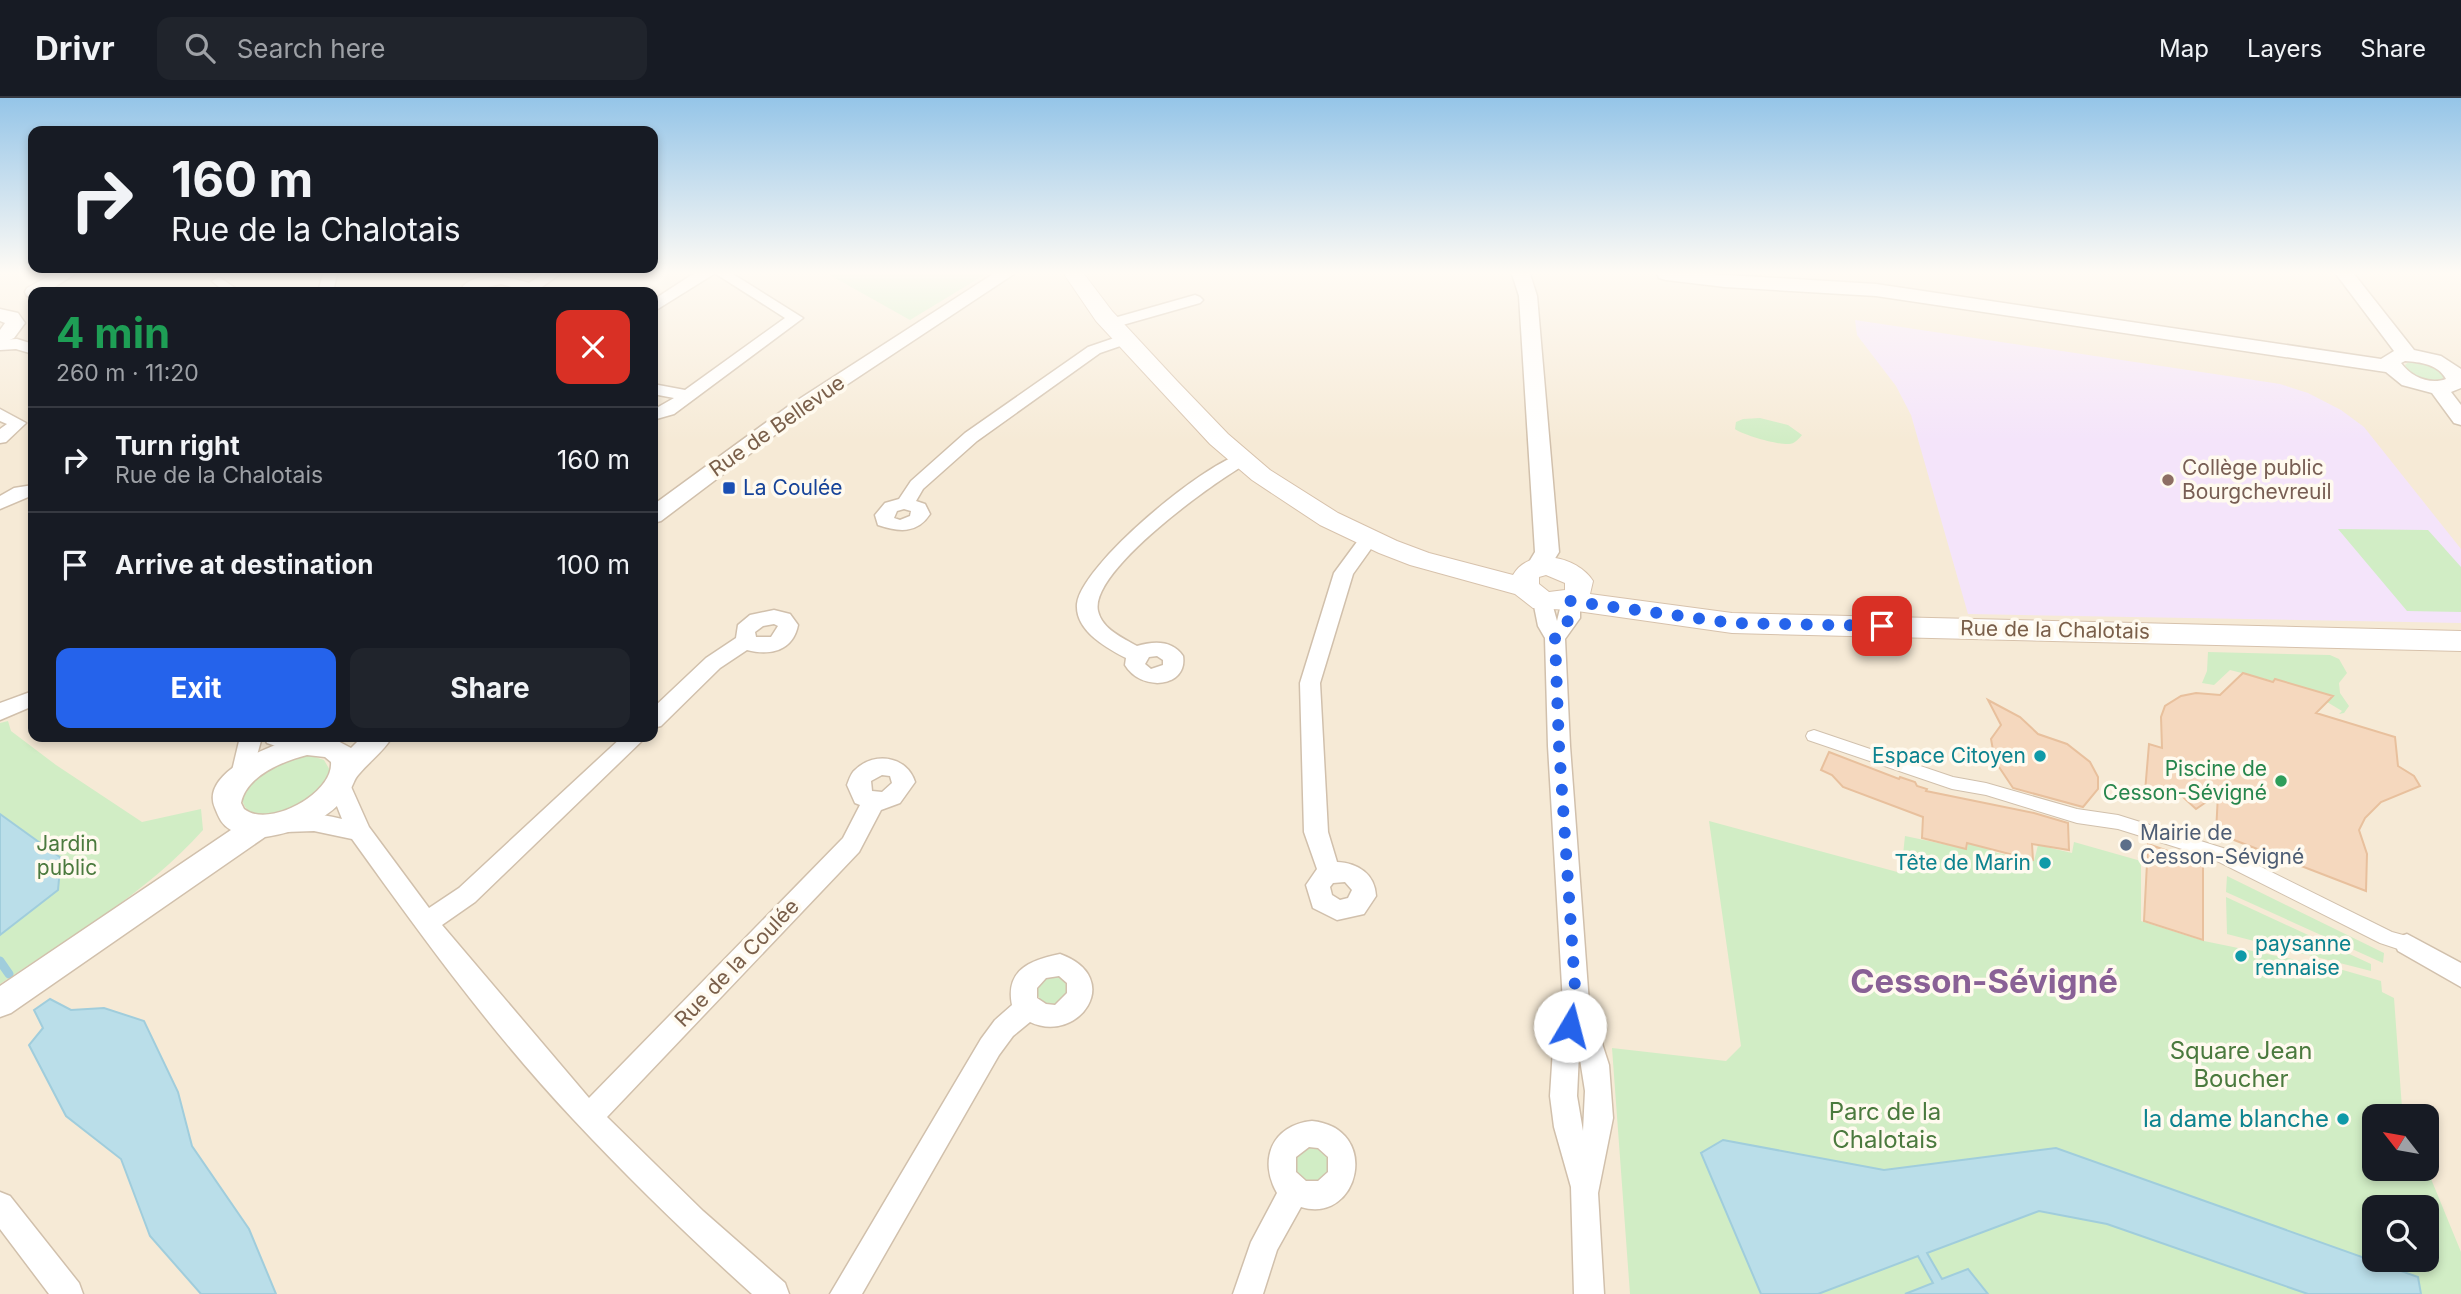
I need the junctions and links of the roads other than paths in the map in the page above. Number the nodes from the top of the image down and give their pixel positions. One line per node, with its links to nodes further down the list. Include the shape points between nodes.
1 (6, 330): 9 (street)
2 (779, 330): 12 (street)
3 (921, 330): 21 (street, Rue de Bellevue, via 774,426)
4 (1122, 330): 8 (street)
5 (1531, 330): 23 (street)
6 (2170, 330): 10 (street)
7 (2380, 330): 10 (street)
8 (1119, 331): 17 (main road, Rue de la Chalotais); 20 (street, via 971,437 916,485)
9 (28, 345)
10 (2400, 361): 15 (street, via 2404,377 2438,388)
11 (658, 390): 12 (street)
12 (687, 396): 13 (street)
13 (658, 413)
14 (0, 414): 16 (street, via 18,423)
15 (2461, 419)
16 (0, 438)
17 (1242, 460): 22 (main road, Rue de la Chalotais, via 1312,509); 26 (street, via 1221,469 1167,510 1091,588 1086,607 1094,625)
18 (28, 491): 19 (street)
19 (0, 503)
20 (905, 503)
21 (658, 512)
22 (1369, 539): 23 (main road, Rue de la Chalotais, via 1420,559); 40 (street, via 1344,573 1310,683 1316,832)
23 (1548, 585): 25 (main road, Rue de la Chalotais, via 1650,613 1732,623); 54 (street, via 1570,618 1555,638 1576,1003 1565,1050 1564,1086 1584,1193)
24 (746, 641): 29 (street, via 713,663)
25 (2461, 641)
26 (1138, 655)
27 (28, 700): 28 (street)
28 (0, 712)
29 (658, 715)
30 (1814, 736): 43 (street, via 1952,783 2077,816 2118,822 2217,853)
31 (250, 742): 35 (street)
32 (374, 742): 36 (street)
33 (630, 742): 42 (street, via 467,895)
34 (299, 743): 35 (street); 36 (street, via 331,748 342,757)
35 (242, 775): 38 (street, via 229,806)
36 (343, 778): 38 (street, via 318,808); 39 (street)
37 (873, 801): 47 (street, Rue de la Coulée, via 851,845)
38 (259, 822): 39 (street, via 314,822); 41 (street)
39 (359, 831): 42 (street)
40 (1330, 873)
41 (169, 889): 45 (street)
42 (426, 923): 47 (street)
43 (2406, 944): 44 (street)
44 (2461, 976)
45 (0, 1003)
46 (1028, 1008): 52 (street, via 990,1047)
47 (589, 1117): 51 (street)
48 (1296, 1190): 53 (street, via 1268,1232)
49 (0, 1206): 50 (street)
50 (68, 1294)
51 (774, 1294)
52 (845, 1294)
53 (1248, 1294)
54 (1588, 1294)

